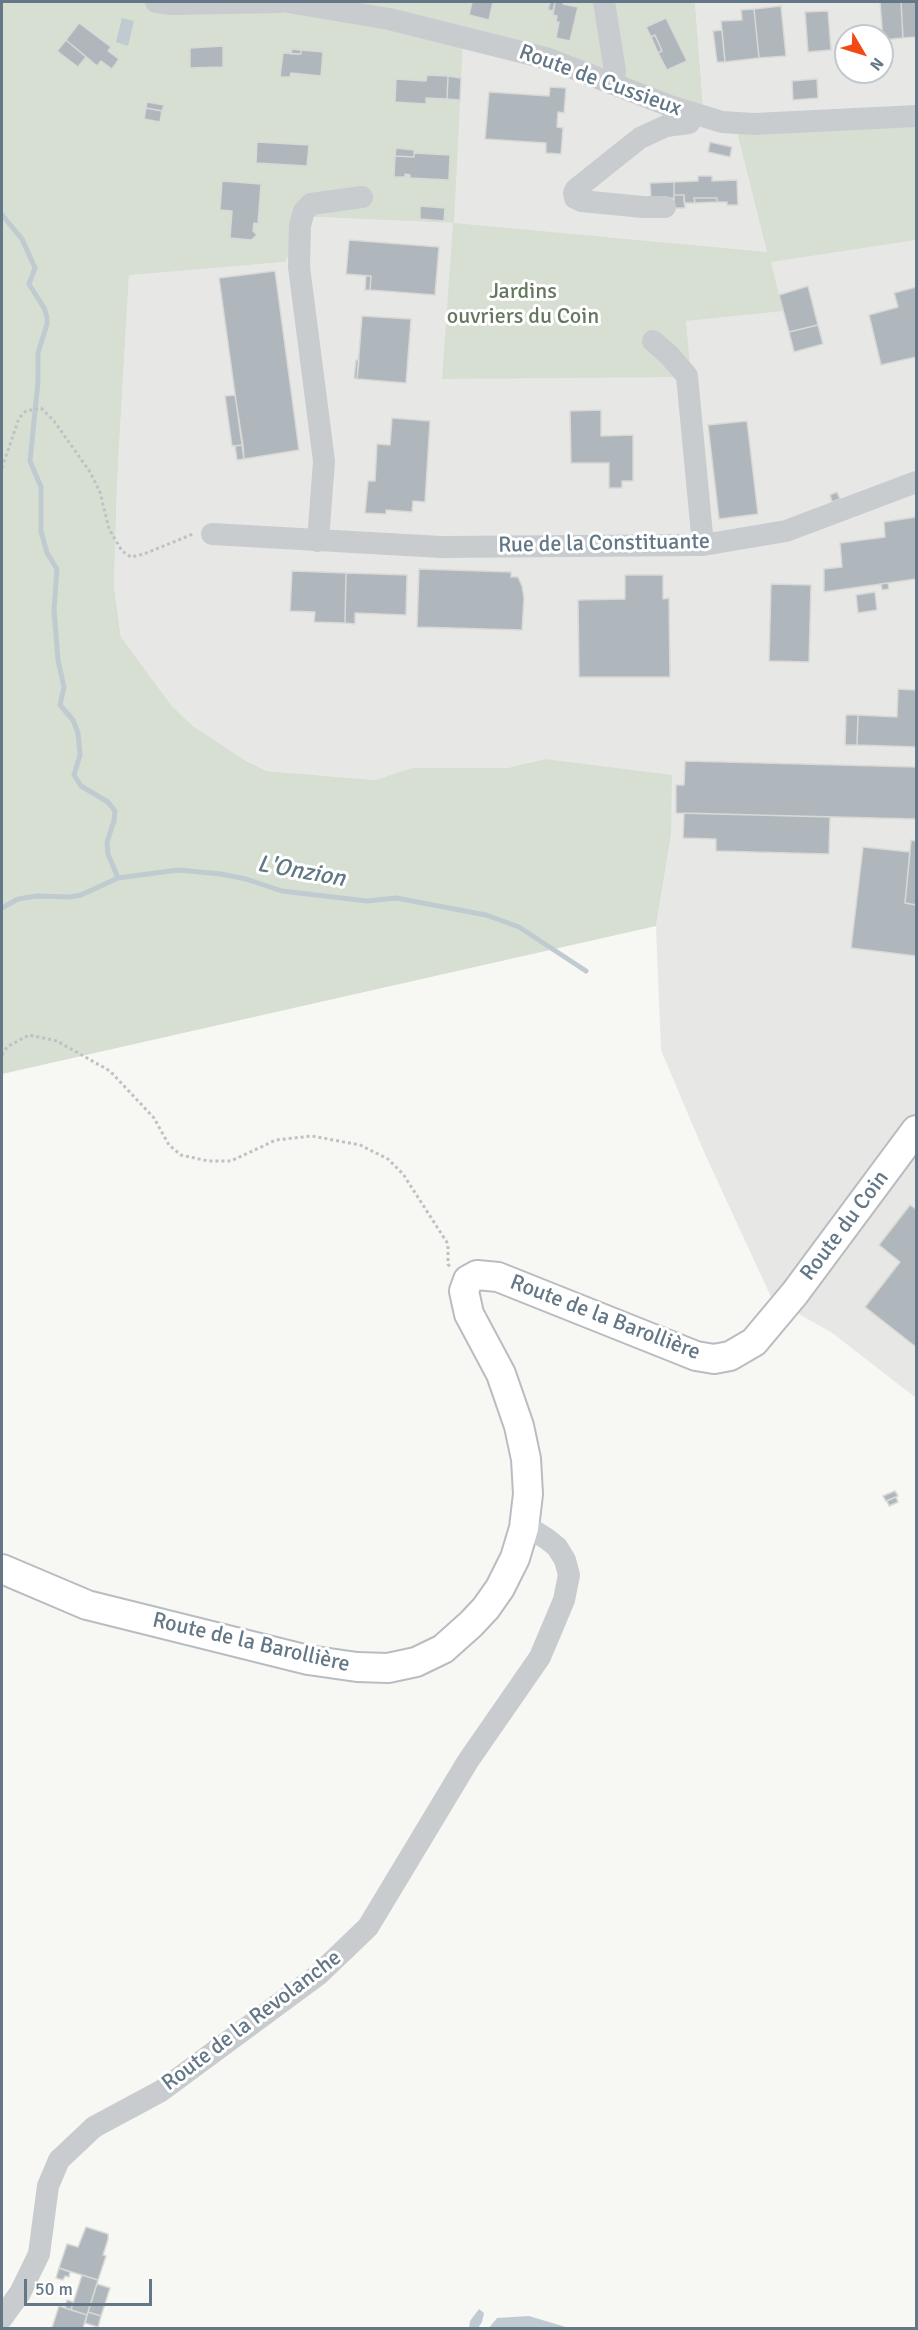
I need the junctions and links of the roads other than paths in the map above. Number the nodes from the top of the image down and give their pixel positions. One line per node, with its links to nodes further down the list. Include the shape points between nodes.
1 (156, 2): 2 (street)
2 (279, 2)
3 (288, 2): 5 (street, Route de Cussieux, via 389,19 549,59)
4 (604, 2): 5 (street, via 615,71)
5 (613, 83): 6 (street, Route de Cussieux)
6 (694, 114): 7 (street, Route de Cussieux, via 722,122 754,124); 9 (street, via 689,123 666,126 640,138 574,193 581,201)
7 (916, 116)
8 (362, 197): 13 (street, via 311,204 304,211 300,226 299,267 324,461)
9 (665, 207)
10 (653, 341): 14 (street, via 687,375)
11 (916, 482): 14 (street, Rue de la Constituante, via 786,531)
12 (212, 534): 13 (street, Rue de la Constituante)
13 (318, 541): 14 (street, Rue de la Constituante, via 441,547)
14 (703, 546)
15 (916, 1130): 16 (main road, Route du Coin)
16 (795, 1293): 17 (main road, Route de la Barollière, via 754,1342 742,1351 714,1359 696,1356 498,1277 477,1275 468,1280 464,1291 469,1314 501,1374 519,1426 528,1494)
17 (524, 1528): 18 (main road, Route de la Barollière, via 500,1588 471,1624 443,1650 417,1662 388,1668 308,1660 87,1605); 19 (street, Route de la Revolanche, via 547,1539 565,1560 569,1575 564,1600 540,1658 468,1761 368,1927 318,1975 161,2091 94,2127 59,2160 48,2186 39,2254 20,2293)
18 (2, 1569)
19 (2, 2318)

